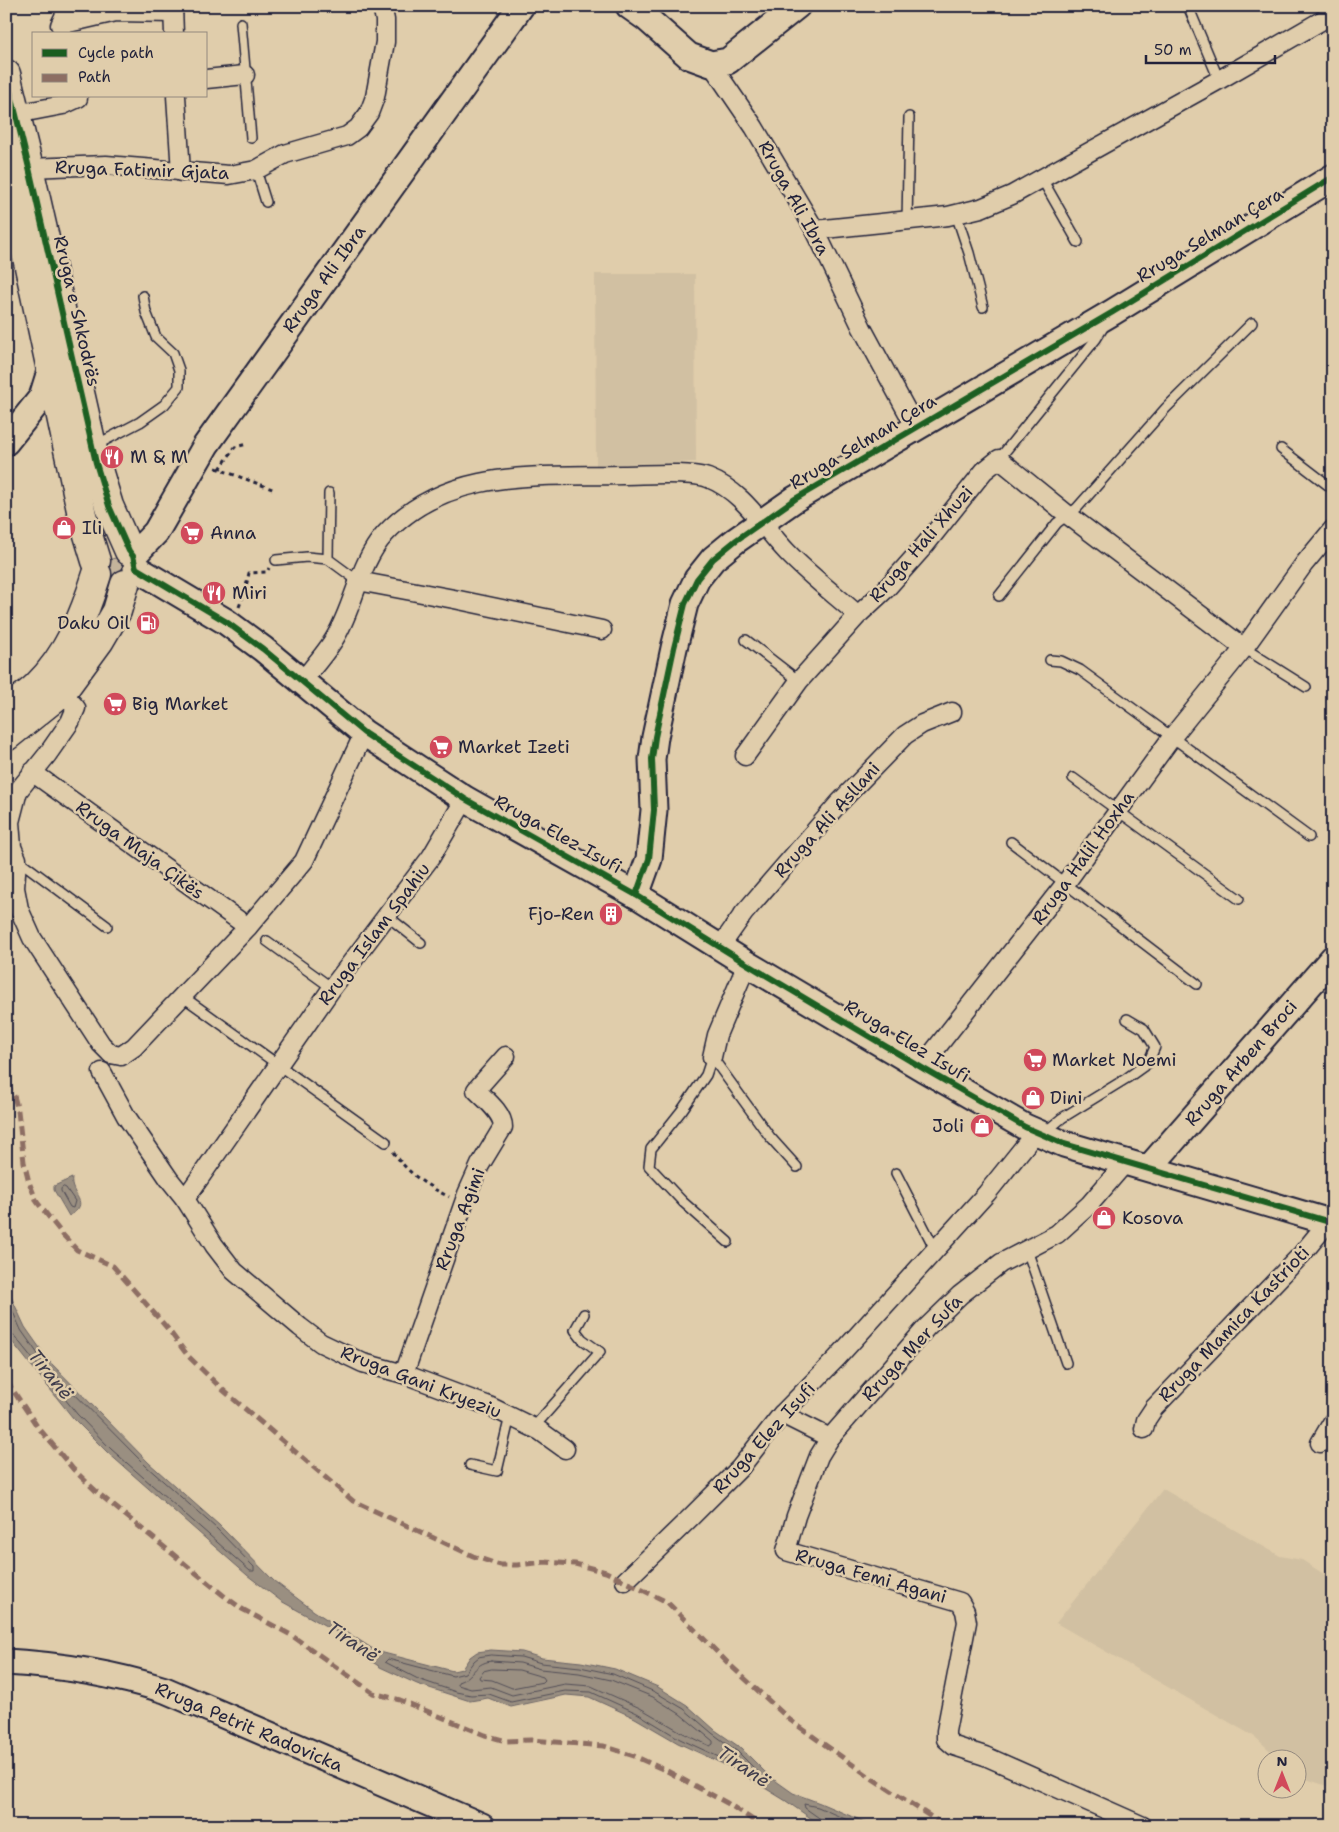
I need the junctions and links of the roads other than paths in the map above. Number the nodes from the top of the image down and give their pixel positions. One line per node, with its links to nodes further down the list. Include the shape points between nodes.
1 (69, 6): 10 (street)
2 (382, 6): 23 (street, Rruga Fatimir Gjata, via 385,42 375,97 358,128 346,136 285,154)
3 (629, 6): 12 (street, via 689,56)
4 (797, 6): 12 (street, via 728,61)
5 (1188, 6): 16 (lane)
6 (173, 10): 10 (street, via 116,12); 11 (street)
7 (512, 12): 51 (street, Rruga Ali Ibra, via 206,444 156,532)
8 (1327, 13): 16 (street)
9 (241, 23): 14 (lane)
10 (61, 29)
11 (174, 32)
12 (711, 64): 30 (street, Rruga Ali Ibra, via 754,127)
13 (6, 74): 19 (main road, Rruga e Shkodrës)
14 (245, 75): 15 (street); 21 (lane)
15 (208, 80)
16 (1219, 80): 26 (street)
17 (78, 98): 19 (street, via 63,105)
18 (176, 98): 24 (street)
19 (16, 114): 22 (main road, Rruga e Shkodrës)
20 (908, 116): 29 (lane)
21 (251, 138)
22 (18, 163): 24 (street, Rruga Fatimir Gjata, via 143,167); 36 (main road, Rruga e Shkodrës); 41 (main road, Rruga e Shkodrës)
23 (256, 170): 24 (street, Rruga Fatimir Gjata, via 229,175); 27 (lane)
24 (180, 172)
25 (1333, 177): 34 (street, Rruga Selman Çera)
26 (1042, 179): 28 (street, via 988,205); 31 (lane)
27 (266, 202)
28 (956, 214): 29 (street); 33 (lane)
29 (907, 222): 30 (street)
30 (815, 230): 39 (street, Rruga Ali Ibra, via 858,320)
31 (1078, 242)
32 (143, 296): 41 (lane, via 156,337 173,353 180,370 179,387 164,405 140,422)
33 (984, 307)
34 (1113, 312): 39 (street, Rruga Selman Çera); 43 (lane, Rruga Hali Xhuzi, via 1096,339)
35 (1252, 323): 46 (lane, via 1166,408)
36 (52, 368): 37 (street, via 42,397); 38 (main road, Rruga e Shkodrës)
37 (28, 415): 38 (street, via 44,409); 40 (street)
38 (62, 416): 52 (main road, Rruga e Shkodrës, via 82,515)
39 (916, 428): 47 (street, Rruga Selman Çera)
40 (6, 442)
41 (92, 447): 51 (main road, Rruga e Shkodrës)
42 (1281, 448): 44 (lane)
43 (999, 459): 46 (street); 55 (street, Rruga Hali Xhuzi, via 984,471 892,582)
44 (1333, 489)
45 (329, 493): 49 (lane)
46 (1068, 515): 54 (lane, via 1057,523); 58 (street)
47 (762, 521): 53 (street, Rruga Hali Xhuzi, via 729,490 707,478 662,474 513,477 455,488 404,516 384,535 369,556); 55 (street, Rruga Hali Xhuzi, via 788,553); 79 (street, Rruga Selman Çera, via 713,559 697,579 685,604 655,737 652,835 649,859)
48 (1333, 529): 58 (street, Rruga Halil Hoxha)
49 (328, 559): 50 (lane); 53 (lane)
50 (276, 560)
51 (131, 565): 52 (main road, via 113,586 107,584); 52 (main road, via 117,546 99,555); 60 (street, Rruga Elez Isufi, via 225,621); 63 (main road, via 117,611 100,640)
52 (97, 568): 64 (main road, via 88,603 69,645)
53 (358, 581): 56 (street); 60 (street, Rruga Hali Xhuzi, via 336,637)
54 (999, 596)
55 (858, 615): 61 (street)
56 (602, 630)
57 (746, 640): 61 (lane)
58 (1244, 648): 62 (lane); 68 (street, Rruga Halil Hoxha)
59 (1050, 660): 68 (lane, via 1061,661 1080,670)
60 (302, 681): 66 (street, Rruga Elez Isufi)
61 (799, 681): 69 (street)
62 (1306, 687)
63 (74, 699): 64 (main road); 70 (street, via 70,722)
64 (17, 711): 67 (main road)
65 (952, 712): 86 (street, Rruga Ali Asllani, via 905,735 839,803 744,913)
66 (364, 733): 72 (street, Rruga Elez Isufi); 83 (street, via 304,861)
67 (6, 737)
68 (1172, 737): 73 (street, Rruga Halil Hoxha); 75 (lane)
69 (745, 756)
70 (32, 772): 74 (street, via 18,791); 83 (street, Rruga Maja Çikës)
71 (1073, 778): 73 (lane)
72 (466, 799): 79 (street, Rruga Elez Isufi); 81 (street, Rruga Islam Spahiu, via 431,857)
73 (1118, 810): 78 (street, Rruga Halil Hoxha); 80 (lane)
74 (8, 822): 77 (street)
75 (1309, 837)
76 (1011, 842): 78 (lane)
77 (17, 859): 82 (lane); 93 (street, via 15,888 25,924 101,1044)
78 (1065, 884): 89 (lane); 97 (street, Rruga Halil Hoxha, via 934,1051)
79 (636, 895): 86 (street, Rruga Elez Isufi)
80 (1239, 899)
81 (386, 915): 85 (lane); 90 (street, Rruga Islam Spahiu)
82 (107, 926)
83 (248, 928): 91 (street)
84 (267, 941): 90 (lane)
85 (421, 943)
86 (720, 947): 88 (street, Rruga Elez Isufi)
87 (1333, 958): 100 (street, Rruga Arben Broci)
88 (747, 964): 95 (street, via 717,1035); 97 (street, Rruga Elez Isufi)
89 (1197, 984)
90 (332, 988): 96 (street, Rruga Islam Spahiu)
91 (182, 996): 93 (street, via 134,1047 121,1056); 96 (lane)
92 (1127, 1019): 98 (lane, via 1144,1029 1155,1047 1148,1063)
93 (111, 1054): 103 (street, Rruga Gani Kryeziu, via 97,1079)
94 (506, 1056): 110 (street, Rruga Agimi, via 476,1090 500,1116 503,1128 480,1165 463,1204)
95 (712, 1057): 101 (lane, via 770,1138); 105 (lane, via 706,1075 652,1150 649,1166)
96 (279, 1066): 99 (lane); 103 (street, Rruga Islam Spahiu)
97 (924, 1069): 98 (street, Rruga Elez Isufi)
98 (1039, 1134): 100 (street, Rruga Elez Isufi); 106 (street, Rruga Elez Isufi)
99 (386, 1142)
100 (1138, 1165): 104 (street, Rruga Elez Isufi); 107 (street, Rruga Mer Sufa, via 1057,1234)
101 (797, 1167)
102 (896, 1173): 106 (lane)
103 (185, 1199): 110 (street, Rruga Gani Kryeziu, via 234,1271 300,1327 322,1343 363,1363)
104 (1331, 1222): 115 (street, Rruga Mamica Kastrioti, via 1154,1408)
105 (728, 1242)
106 (935, 1250): 111 (street, Rruga Elez Isufi)
107 (1027, 1250): 109 (lane); 116 (street, Rruga Mer Sufa, via 1001,1263 960,1295 926,1328)
108 (584, 1314): 114 (lane, via 575,1330 600,1352)
109 (1066, 1363)
110 (404, 1374): 112 (street, Rruga Gani Kryeziu)
111 (782, 1414): 116 (street); 121 (street, Rruga Elez Isufi, via 740,1468)
112 (510, 1416): 114 (street, Rruga Gani Kryeziu); 119 (lane, via 497,1472)
113 (1333, 1421): 117 (street)
114 (533, 1428): 118 (street, Rruga Gani Kryeziu)
115 (1144, 1429)
116 (830, 1438): 120 (street, Rruga Mer Sufa, via 819,1456)
117 (1320, 1443)
118 (565, 1449)
119 (470, 1466)
120 (786, 1551): 124 (street, Rruga Femi Agani, via 960,1602 967,1622 946,1739 954,1746 985,1756)
121 (624, 1581)
122 (6, 1662): 123 (street, Rruga Petrit Radovicka, via 50,1665 165,1690)
123 (482, 1826)
124 (1143, 1826)

